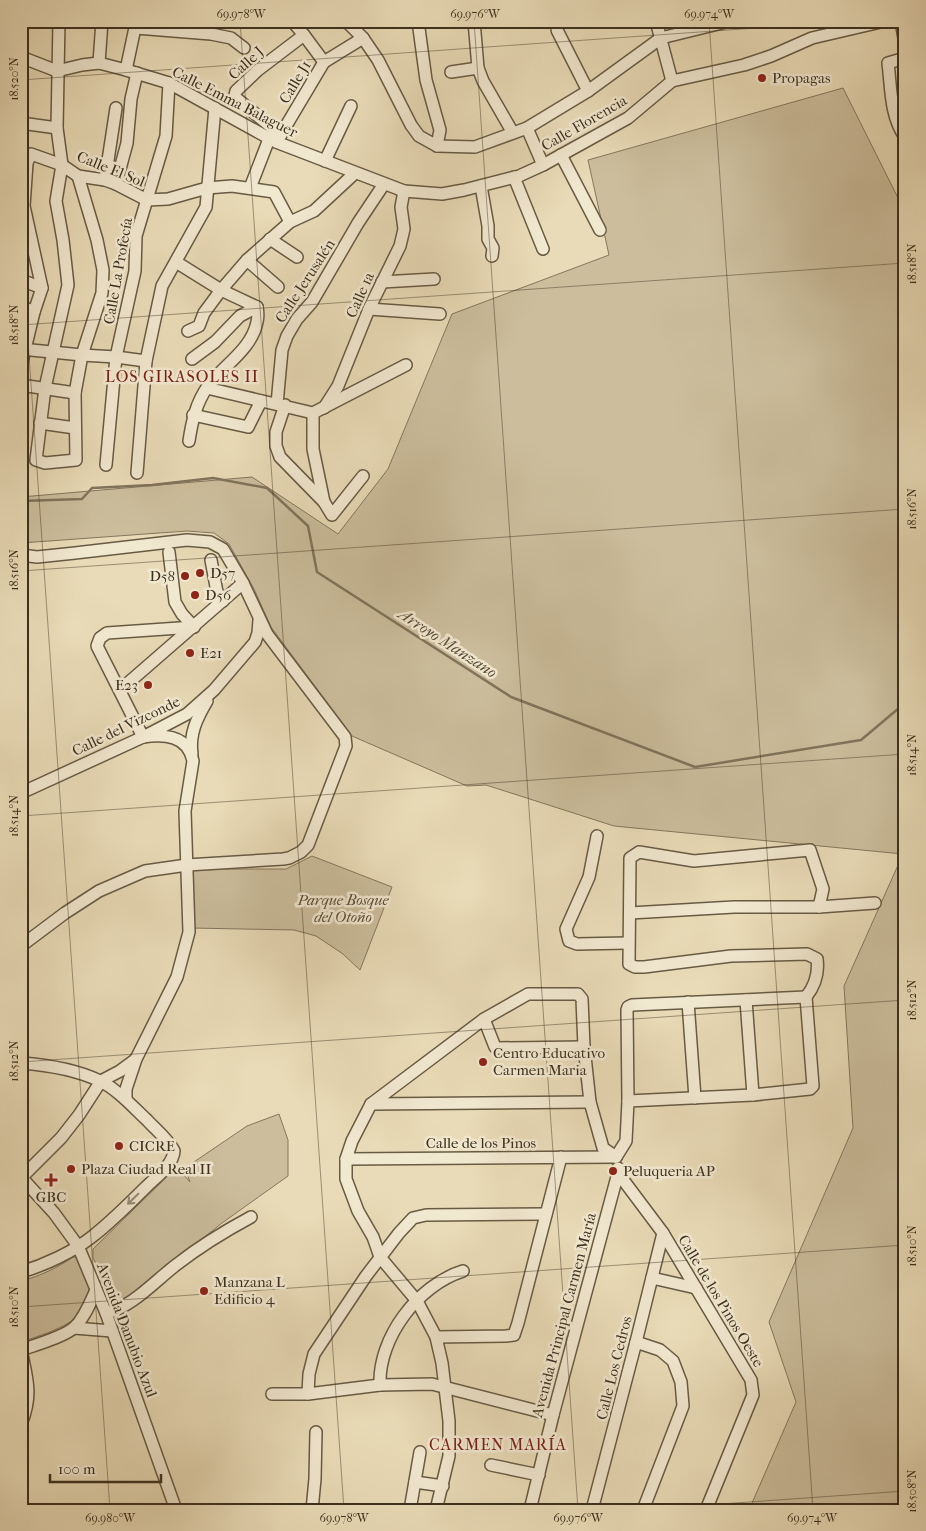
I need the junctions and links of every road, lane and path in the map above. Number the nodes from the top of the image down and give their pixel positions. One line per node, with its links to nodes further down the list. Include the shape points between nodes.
1 (59, 21): 24 (street)
2 (102, 21): 22 (street)
3 (292, 21): 14 (street)
4 (346, 21): 15 (street)
5 (418, 21): 39 (street, via 426,80 440,130)
6 (474, 21): 23 (street)
7 (656, 21): 16 (street)
8 (730, 21): 16 (street)
9 (885, 21): 11 (street, Calle Florencia)
10 (901, 21): 17 (street)
11 (861, 24): 27 (street, Calle Florencia, via 812,38 757,61)
12 (136, 25): 18 (street, via 231,38); 25 (street)
13 (557, 30): 29 (street)
14 (304, 35): 21 (street); 38 (street, Calle J, via 236,91 236,98)
15 (363, 38): 21 (street); 39 (street, via 419,136)
16 (661, 38): 27 (street); 29 (street)
17 (905, 44)
18 (244, 48)
19 (21, 57): 24 (street)
20 (905, 58): 37 (street, via 888,63 894,112)
21 (324, 62): 38 (street, Calle J1)
22 (99, 63): 24 (street, Calle Emma Balaguer); 25 (street, Calle Emma Balaguer)
23 (478, 68): 26 (street); 36 (street)
24 (57, 71): 34 (street)
25 (132, 72): 28 (street, Calle Emma Balaguer); 47 (street, via 127,143)
26 (451, 72)
27 (672, 81): 40 (street, Calle Florencia, via 628,118)
28 (169, 84): 32 (street, Calle Emma Balaguer); 53 (street, Calle La Profecía, via 166,136)
29 (588, 91): 35 (street)
30 (351, 106): 41 (street)
31 (116, 108): 47 (street)
32 (215, 108): 38 (street, Calle Emma Balaguer); 50 (street)
33 (21, 123): 34 (street)
34 (57, 128): 42 (street)
35 (526, 128): 36 (street); 43 (street)
36 (513, 133): 39 (street, via 475,147)
37 (905, 137)
38 (275, 139): 41 (street, Calle Emma Balaguer); 51 (street, Calle J1)
39 (437, 146)
40 (561, 155): 43 (street, Calle Florencia); 55 (street)
41 (325, 161): 44 (street, Calle Emma Balaguer)
42 (62, 165): 45 (street, Calle El Sol); 66 (street, Calle El Sol, via 31,154 26,162 24,206); 75 (street, via 56,201 68,286)
43 (543, 165): 46 (street, Calle Florencia)
44 (355, 173): 48 (street, Calle Emma Balaguer); 54 (street, via 314,211)
45 (78, 176): 47 (street, Calle El Sol); 76 (street, via 103,270 102,293)
46 (514, 177): 49 (street, Calle Florencia); 57 (street)
47 (111, 182): 53 (street, Calle El Sol)
48 (384, 184): 52 (street, Calle Emma Balaguer); 87 (street, Calle Jerusalén, via 312,302 287,336 282,350)
49 (481, 186): 52 (street, Calle Florencia, via 442,194); 58 (street)
50 (207, 188): 51 (street, Calle El Sol); 53 (street, Calle El Sol, via 168,199); 61 (street, via 206,207)
51 (250, 188): 54 (street, Calle El Sol, via 274,192)
52 (404, 191): 64 (street, Calle 1a, via 401,207 404,229 400,246)
53 (148, 200): 77 (street, Calle La Profecía, via 136,236 135,271)
54 (290, 222): 56 (street)
55 (600, 230)
56 (270, 239): 59 (street); 60 (street)
57 (543, 249)
58 (492, 256)
59 (297, 257)
60 (247, 260): 65 (street); 67 (street)
61 (176, 262): 67 (street); 79 (street, via 162,286)
62 (434, 279): 64 (street)
63 (21, 280): 66 (street)
64 (382, 282): 70 (street, Calle 1a)
65 (278, 287)
66 (42, 288): 71 (street)
67 (221, 290): 69 (street); 73 (street, via 199,326)
68 (21, 306): 71 (street)
69 (257, 307): 78 (street, via 240,316 216,342); 84 (street, via 255,330)
70 (369, 310): 72 (street); 88 (street, Calle 1a, via 338,386)
71 (34, 312): 74 (street)
72 (440, 314)
73 (188, 332)
74 (23, 349): 75 (street); 81 (street)
75 (53, 352): 76 (street); 83 (street)
76 (82, 355): 77 (street); 85 (street)
77 (116, 357): 79 (street); 93 (street, Calle La Profecía)
78 (192, 359)
79 (146, 361): 94 (street)
80 (406, 365): 88 (street)
81 (21, 366)
82 (21, 385): 83 (street)
83 (45, 388): 85 (street); 90 (street)
84 (207, 388): 86 (street); 89 (street)
85 (75, 393): 91 (street)
86 (261, 401): 87 (street); 89 (street, via 248,427)
87 (281, 404): 88 (street); 96 (street, Calle Jerusalén, via 276,432 280,457)
88 (319, 410): 96 (street, via 314,450)
89 (193, 415): 92 (street)
90 (40, 423): 91 (street); 91 (street, via 36,460 45,463 76,460)
91 (75, 428)
92 (189, 441)
93 (106, 465)
94 (137, 472)
95 (363, 476): 96 (street, via 332,515)
96 (324, 502)
97 (169, 552): 103 (street, via 175,602)
98 (21, 555): 100 (street, via 37,557 188,540 210,542 223,549)
99 (211, 560): 101 (street, via 217,592)
100 (243, 583): 101 (street); 102 (street)
101 (223, 600): 103 (street)
102 (260, 618): 104 (street); 105 (street, Calle del Vizconde)
103 (194, 627): 106 (street); 106 (street, via 107,633 100,638 97,646)
104 (272, 640): 105 (street); 112 (street, via 345,737 346,746 308,845 301,852 273,861)
105 (255, 642): 107 (street, Calle del Vizconde)
106 (120, 690): 108 (street)
107 (214, 690): 108 (street, Calle del Vizconde, via 187,714); 109 (street, via 197,717 190,744)
108 (143, 737): 109 (street, via 166,736 180,740 192,753); 110 (street, Calle del Vizconde)
109 (193, 761): 112 (street, via 186,811)
110 (21, 792)
111 (597, 836): 116 (street, via 589,877 566,929 569,941 577,944)
112 (186, 865): 117 (street, via 145,871 99,891); 123 (street, via 189,932 177,976)
113 (875, 903): 114 (street)
114 (819, 907): 115 (street, via 734,907); 115 (street, via 823,889 810,850 694,861 639,852 630,858)
115 (630, 913): 116 (street)
116 (628, 943): 118 (street, via 629,964 635,967 731,956 807,954 816,959 819,970)
117 (21, 946)
118 (806, 998): 119 (street); 126 (street, via 813,1086 806,1090)
119 (746, 1000): 120 (street); 126 (street)
120 (688, 1002): 127 (street); 129 (street, via 628,1007)
121 (484, 1019): 122 (street, via 498,1048); 122 (street, via 528,994 578,994 582,999); 131 (street)
122 (584, 1047): 130 (street)
123 (136, 1058): 125 (street); 128 (street)
124 (21, 1063): 125 (street, via 72,1070)
125 (101, 1081): 128 (street); 136 (street, via 61,1138)
126 (754, 1095): 127 (street)
127 (695, 1098): 129 (street)
128 (126, 1099): 140 (street, one-way to 140, via 172,1147 174,1157 113,1219)
129 (628, 1101): 133 (street, via 626,1141)
130 (590, 1102): 131 (street); 133 (street, via 603,1148)
131 (371, 1104): 134 (street)
132 (561, 1157): 133 (street, Calle de los Pinos); 134 (street, Calle de los Pinos); 137 (street)
133 (616, 1158): 135 (street, Avenida Principal Carmen María)
134 (346, 1159): 141 (street, via 346,1179)
135 (618, 1173): 139 (street, Calle de los Pinos Oeste); 158 (street, Avenida Principal Carmen María)
136 (21, 1177): 140 (street, Avenida Danubio Azul, via 54,1213)
137 (546, 1214): 141 (street, via 426,1215 413,1218); 151 (street, via 514,1335)
138 (251, 1217): 148 (street, via 182,1260 127,1304)
139 (663, 1233): 144 (street, Calle Los Cedros); 145 (street, Calle de los Pinos Oeste)
140 (78, 1246): 143 (street, via 60,1257); 146 (street, Avenida Danubio Azul)
141 (380, 1257): 147 (street); 157 (street, via 314,1354)
142 (463, 1271): 147 (street, via 442,1280)
143 (21, 1272)
144 (652, 1278): 145 (street); 152 (street, Calle Los Cedros)
145 (696, 1288): 173 (street, Calle de los Pinos Oeste, via 751,1380 753,1396)
146 (96, 1290): 148 (street, Avenida Danubio Azul); 149 (street)
147 (417, 1301): 151 (street); 154 (street, via 400,1320 385,1348)
148 (106, 1313): 150 (street, Avenida Danubio Azul)
149 (74, 1328): 150 (street); 153 (street)
150 (112, 1331): 166 (street, Avenida Danubio Azul)
151 (436, 1337): 155 (street)
152 (636, 1342): 171 (street, Calle Los Cedros); 172 (street, via 660,1350 673,1361 681,1382 683,1406)
153 (21, 1350): 159 (street, via 29,1397)
154 (380, 1385): 155 (street, via 432,1384); 157 (street)
155 (444, 1387): 158 (street); 165 (street, via 449,1421 449,1456)
156 (272, 1394): 157 (street)
157 (308, 1394)
158 (553, 1415): 163 (street, Avenida Principal Carmen María)
159 (21, 1424)
160 (316, 1432): 167 (street)
161 (420, 1452): 164 (street)
162 (491, 1465): 163 (street)
163 (539, 1475): 170 (street, Avenida Principal Carmen María)
164 (415, 1482): 165 (street); 168 (street)
165 (443, 1486): 169 (street)
166 (176, 1510)
167 (312, 1510)
168 (410, 1510)
169 (436, 1510)
170 (530, 1510)
171 (592, 1510)
172 (643, 1510)
173 (706, 1510)

